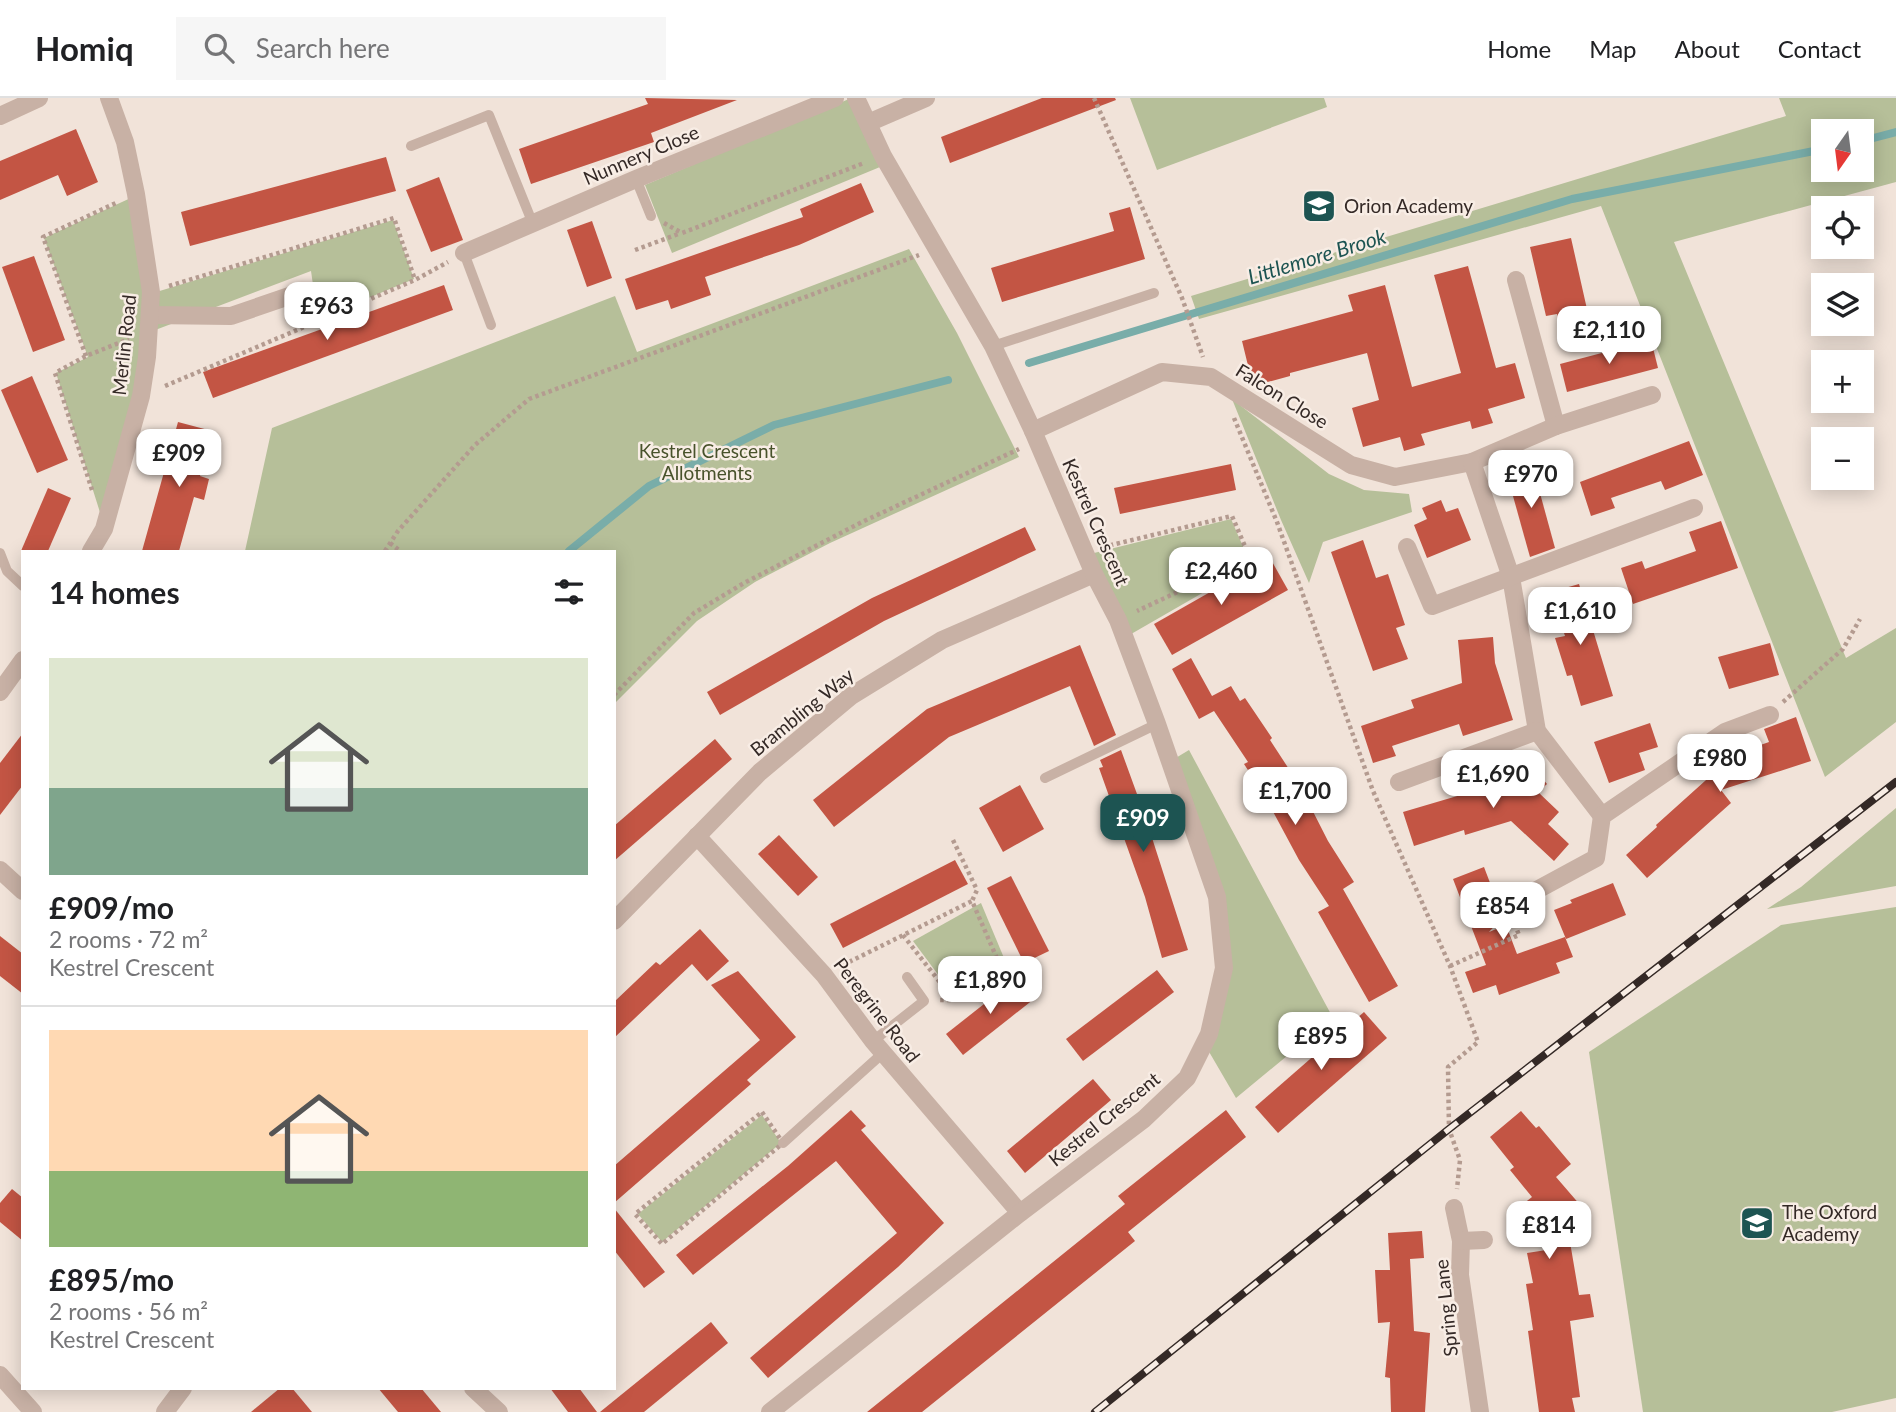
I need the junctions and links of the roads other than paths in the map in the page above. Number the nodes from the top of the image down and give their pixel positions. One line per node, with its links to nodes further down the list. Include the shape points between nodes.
1 (39, 98): 6 (street)
2 (109, 98): 16 (street, Merlin Road, via 136,194 151,292)
3 (835, 98): 9 (street, Nunnery Close)
4 (856, 98): 7 (street, Kestrel Crescent)
5 (926, 98): 7 (street)
6 (0, 116)
7 (867, 123): 18 (street, Kestrel Crescent)
8 (411, 146): 11 (lane, via 489,115)
9 (636, 179): 10 (lane); 11 (street, Nunnery Close)
10 (651, 216)
11 (533, 224): 12 (street, Nunnery Close)
12 (464, 253): 17 (lane)
13 (1516, 280): 20 (street)
14 (298, 293): 16 (street, via 231,316)
15 (1154, 293): 18 (lane)
16 (149, 323): 25 (street, Merlin Road, via 141,396 104,529)
17 (491, 325)
18 (993, 346): 21 (street, Kestrel Crescent)
19 (1652, 395): 20 (street, Falcon Close)
20 (1556, 426): 22 (street, Falcon Close)
21 (1035, 436): 22 (street, Falcon Close, via 1162,372 1211,377 1351,465 1395,477); 27 (street, Kestrel Crescent)
22 (1472, 462): 28 (street)
23 (1694, 508): 28 (street)
24 (1407, 548): 28 (street, via 1432,606)
25 (93, 550)
26 (0, 553): 29 (lane, via 7,571)
27 (1094, 574): 33 (street, Kestrel Crescent, via 1118,620); 38 (street, Brambling Way, via 942,640 851,696 760,772)
28 (1511, 577): 34 (street)
29 (21, 584)
30 (21, 663): 31 (street)
31 (0, 692)
32 (1770, 715): 37 (street, via 1725,732)
33 (1157, 724): 35 (lane); 47 (street, Kestrel Crescent, via 1217,897 1224,968 1209,1034 1187,1077 1153,1111)
34 (1537, 731): 36 (street); 37 (street)
35 (1045, 778)
36 (1399, 782)
37 (1602, 816): 41 (street, via 1596,858)
38 (697, 836): 42 (street, Brambling Way); 44 (street, Peregrine Road, via 824,975)
39 (0, 870): 40 (street)
40 (21, 889)
41 (1509, 905)
42 (616, 919)
43 (907, 977): 44 (lane, via 924,1001)
44 (878, 1047): 45 (lane); 47 (street, Peregrine Road)
45 (783, 1143)
46 (1454, 1208): 49 (street, Spring Lane)
47 (1020, 1213): 56 (street, Kestrel Crescent)
48 (1484, 1240): 49 (street, Spring Lane)
49 (1461, 1241): 57 (street, Spring Lane, via 1460,1275)
50 (0, 1375): 53 (street)
51 (181, 1390): 54 (street)
52 (475, 1390): 55 (street)
53 (33, 1412)
54 (164, 1412)
55 (499, 1412)
56 (770, 1412)
57 (1479, 1412)

